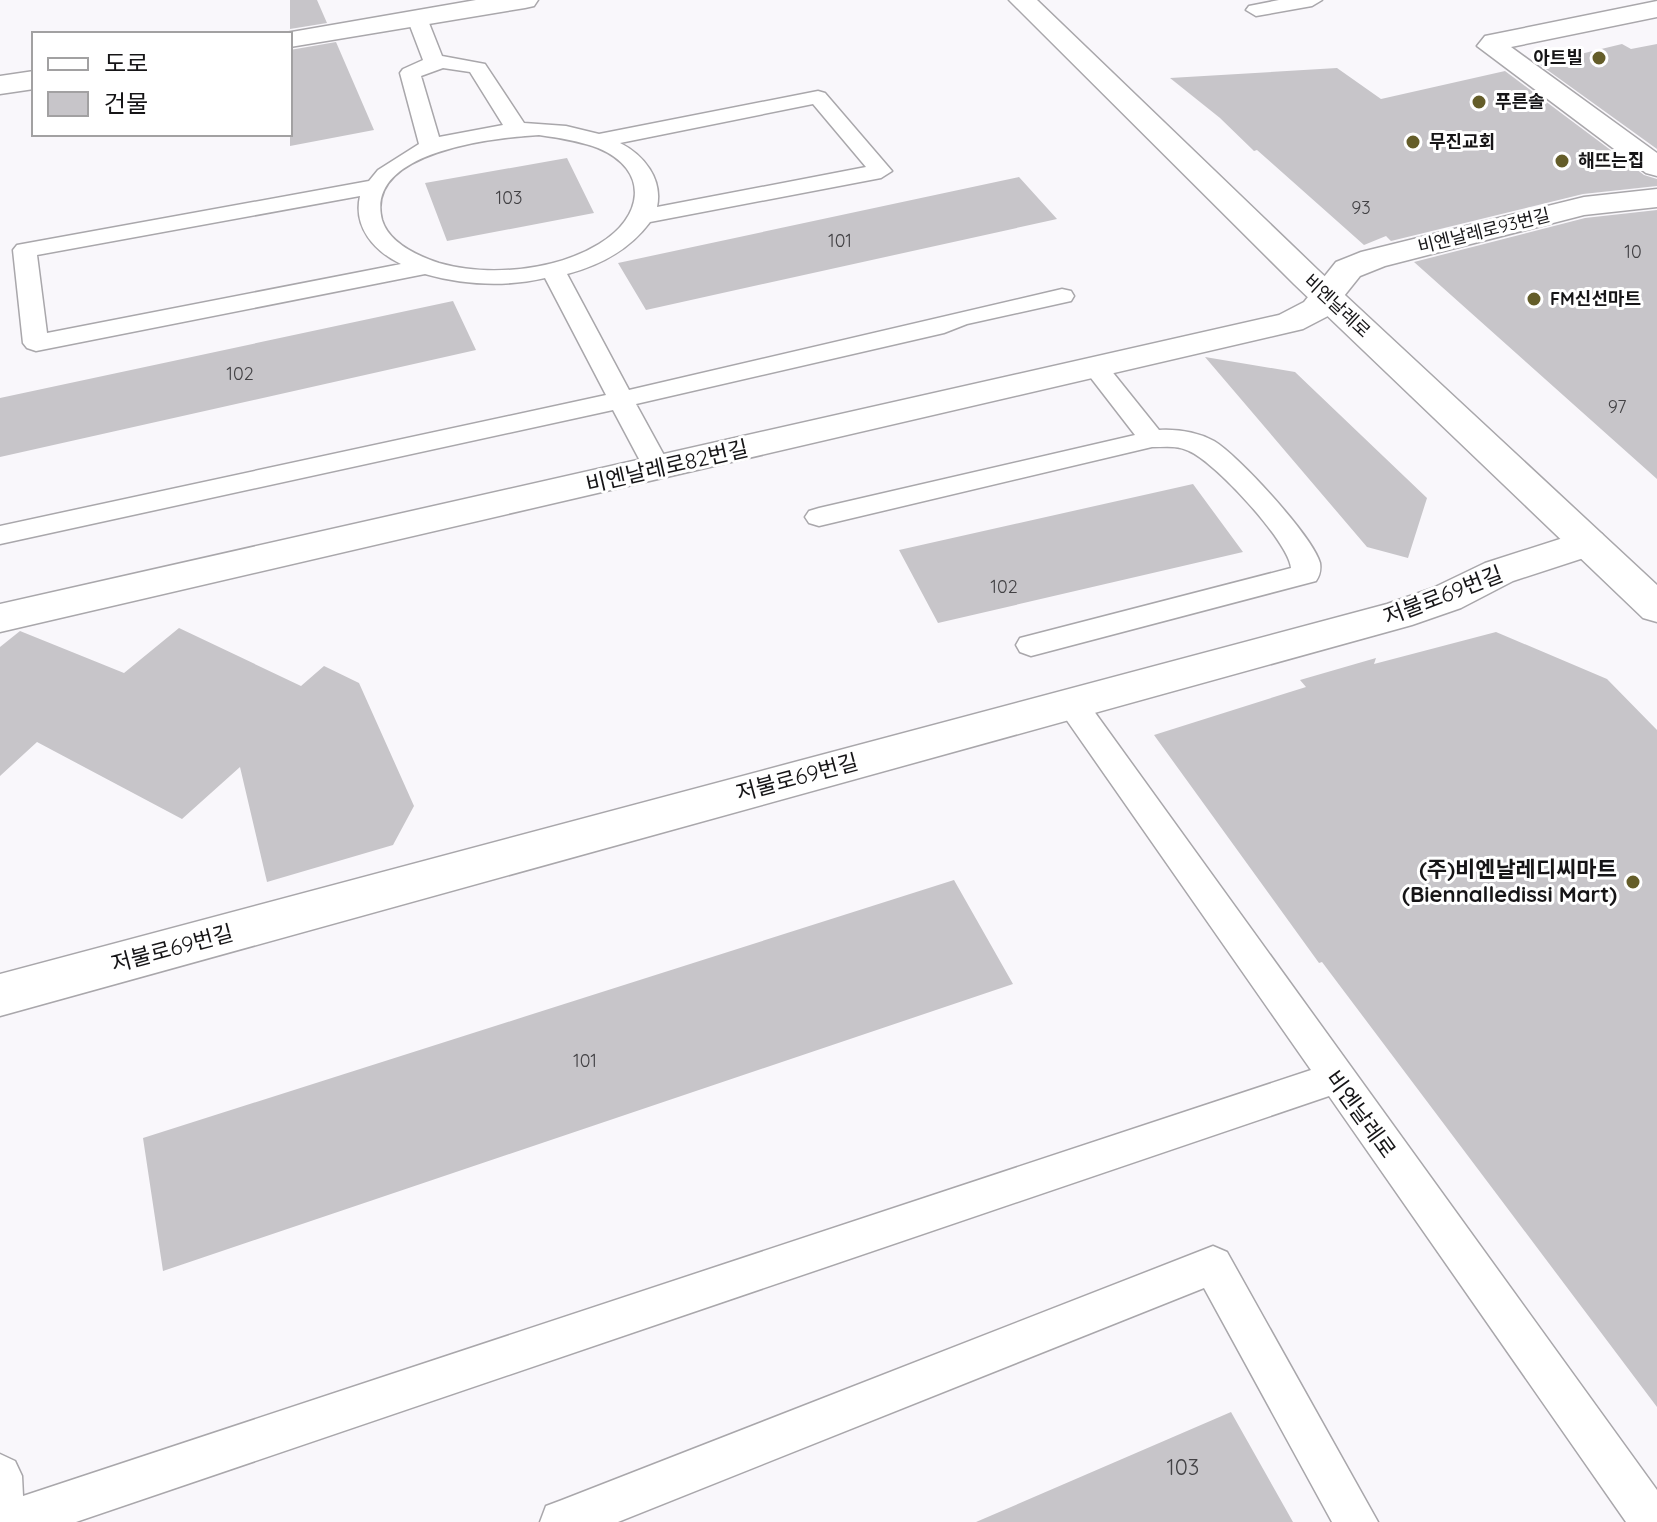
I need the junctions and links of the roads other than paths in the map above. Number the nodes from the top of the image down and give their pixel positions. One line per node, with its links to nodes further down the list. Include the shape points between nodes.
1 (525, 0): 6 (street)
2 (1022, 0): 21 (street, 비엔날레로)
3 (1312, 0): 5 (lane)
4 (1657, 9): 14 (street, via 1491,46)
5 (1256, 10)
6 (417, 18): 7 (street); 8 (lane)
7 (292, 39)
8 (434, 61): 11 (lane, via 478,68); 13 (lane, via 410,73)
9 (32, 80): 10 (street)
10 (0, 85)
11 (517, 130): 12 (lane, via 539,129); 13 (lane)
12 (595, 141): 17 (lane, via 618,149 641,169 650,193); 17 (lane, via 818,97 881,171)
13 (431, 148): 15 (lane, via 410,157)
14 (1657, 167)
15 (378, 186): 18 (lane, via 368,204 371,230 392,252); 18 (lane, via 25,250 36,343)
16 (1657, 198): 21 (street, 비엔날레로93번길, via 1584,206 1373,259 1348,269)
17 (644, 216): 19 (lane, via 614,244)
18 (423, 267): 19 (lane, via 478,276)
19 (553, 270): 23 (lane)
20 (1062, 296): 23 (lane)
21 (1326, 296): 22 (street, 비엔날레로82번길, via 1316,309 1291,322); 28 (street, 비엔날레로)
22 (1097, 369): 24 (lane); 25 (street, 비엔날레로82번길)
23 (621, 400): 25 (lane); 27 (lane)
24 (1152, 439): 26 (lane); 31 (lane, via 1183,439 1235,470 1305,561 1306,574)
25 (657, 468): 30 (street, 비엔날레로82번길)
26 (819, 517)
27 (0, 535)
28 (1588, 543): 29 (street, 비엔날레로); 32 (street, 저불로69번길, via 1499,572 1398,615)
29 (1657, 608)
30 (0, 618)
31 (1031, 645)
32 (1072, 704): 33 (street, 저불로69번길); 34 (lane, 비엔날레로)
33 (0, 995)
34 (1334, 1078): 37 (lane); 40 (lane, 비엔날레로)
35 (0, 1476): 36 (lane)
36 (3, 1522)
37 (11, 1522)
38 (562, 1522): 39 (lane, via 1213,1265)
39 (1356, 1522)
40 (1653, 1522)

